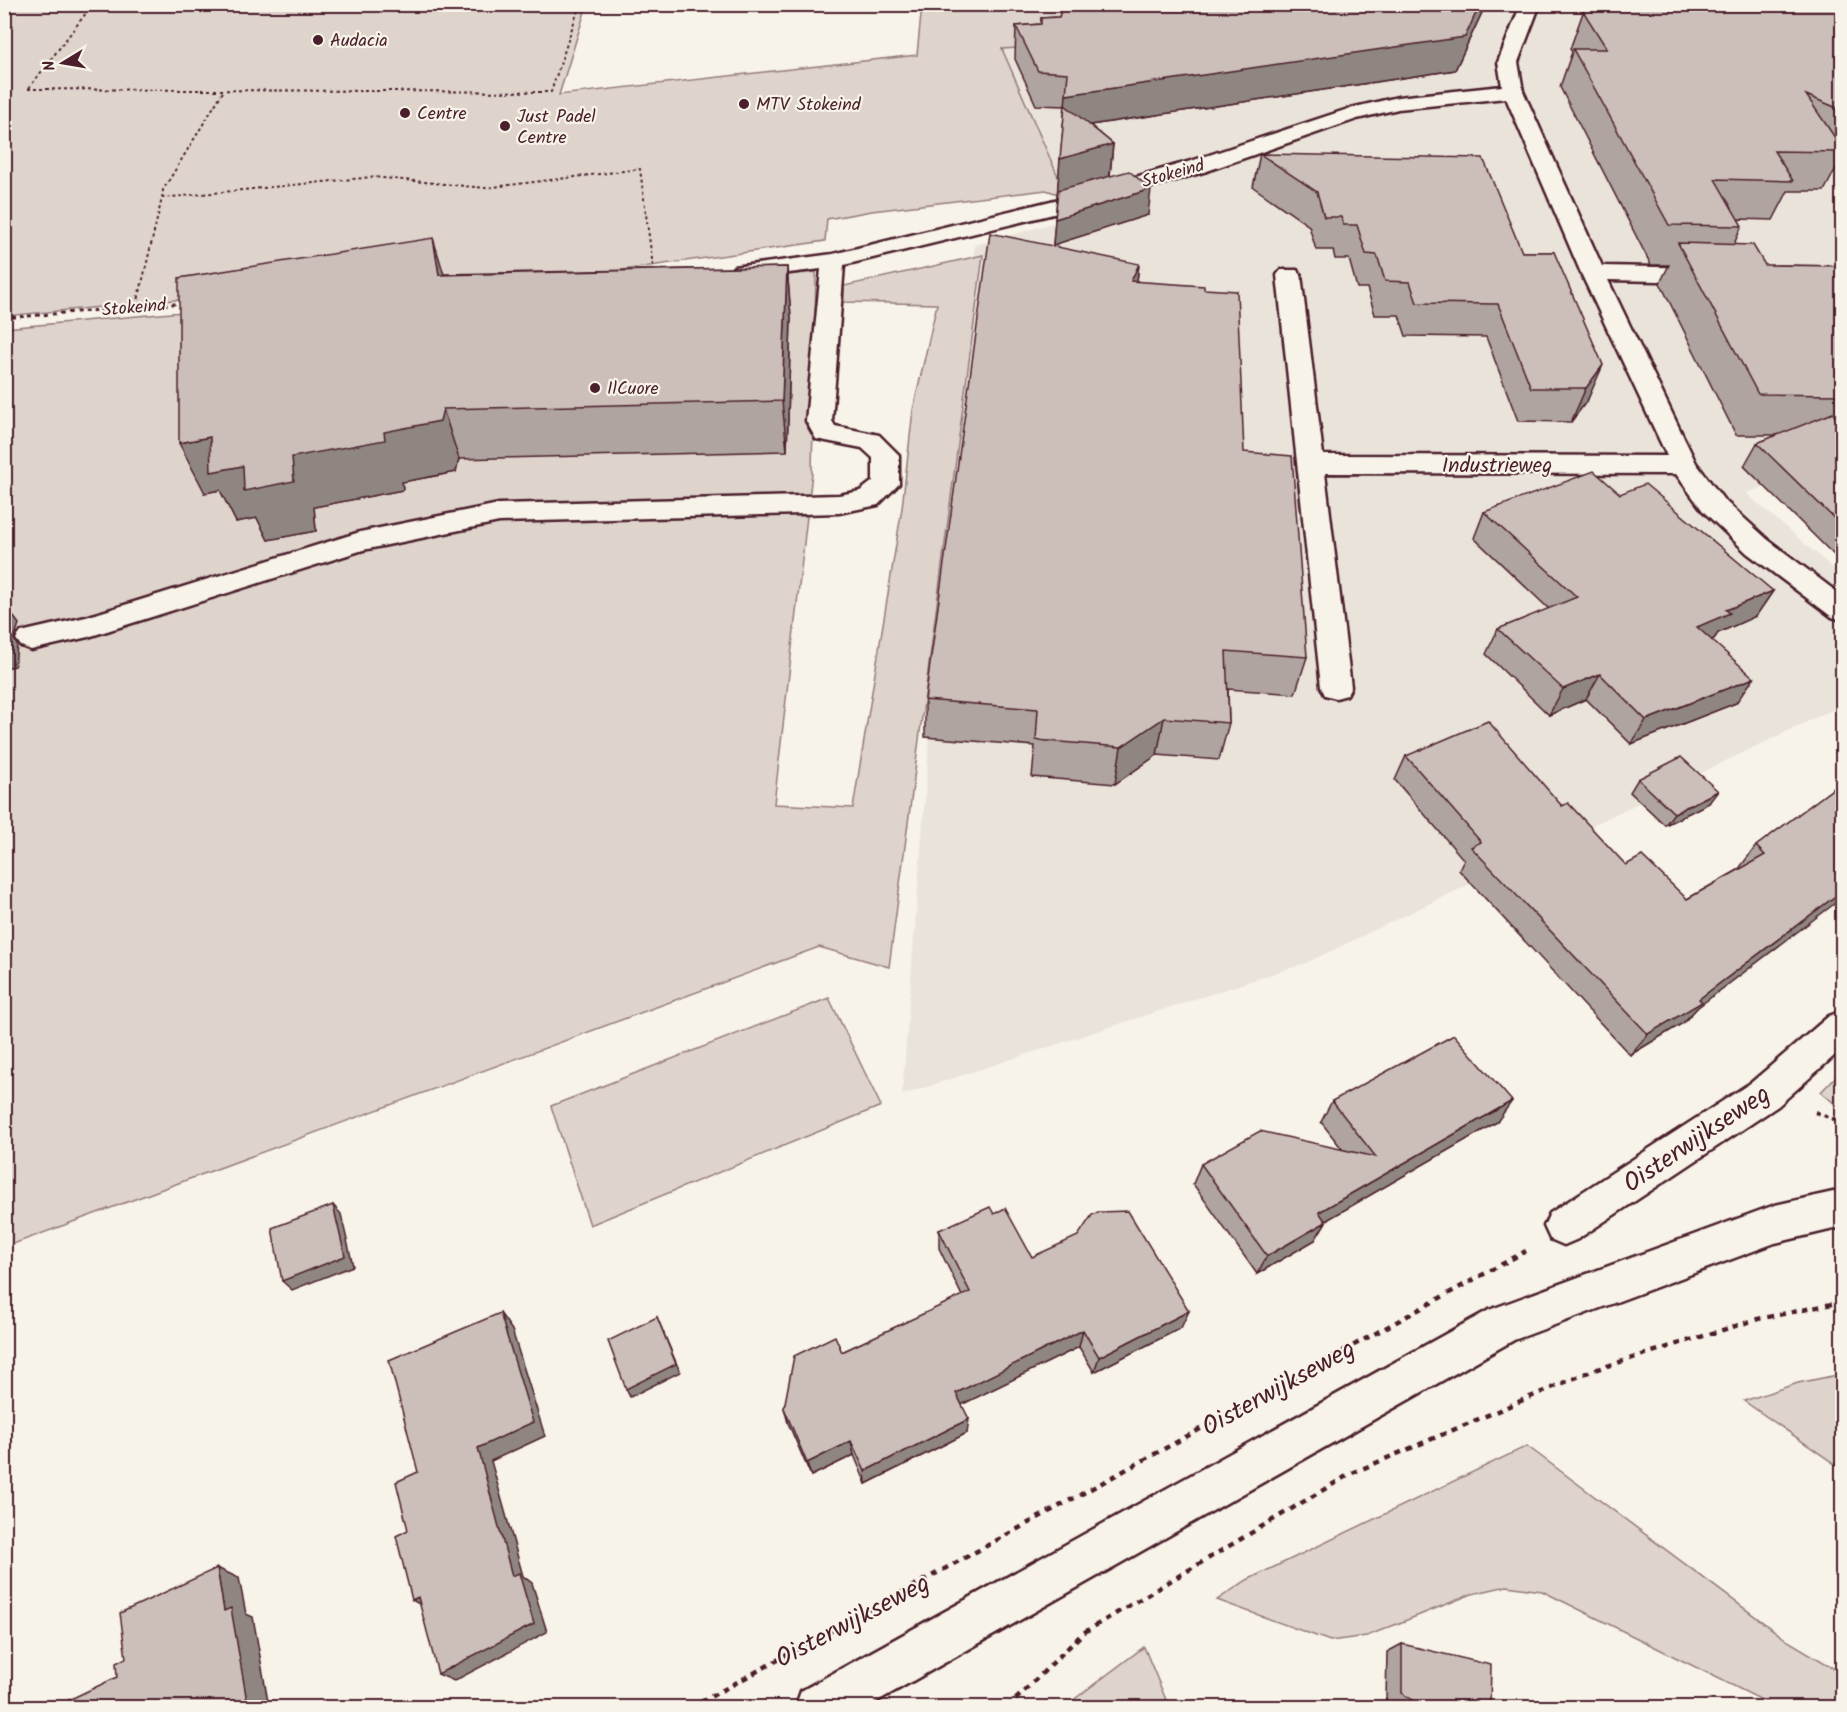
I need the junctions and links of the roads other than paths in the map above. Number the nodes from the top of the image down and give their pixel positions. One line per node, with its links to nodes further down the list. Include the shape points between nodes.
1 (1531, 4): 2 (street, via 1508,62)
2 (1513, 91): 3 (street, Stokeind, via 1409,102 1351,114 1177,173); 4 (street)
3 (833, 261): 7 (street, Stokeind); 11 (street, via 819,421 825,434 870,441 886,455 886,484 868,500 500,513 360,541 87,627)
4 (1593, 273): 6 (street); 9 (street)
5 (1289, 275): 8 (street)
6 (1736, 275)
7 (654, 281)
8 (1311, 464): 9 (street, Industrieweg); 12 (street)
9 (1684, 465): 10 (street, via 1713,505 1757,546)
10 (1842, 610)
11 (31, 639)
12 (1336, 687)
13 (1842, 1027): 15 (street, Oisterwijkseweg, via 1765,1094)
14 (1842, 1209): 16 (street, via 1775,1224 1503,1324)
15 (1564, 1226)
16 (818, 1707)

